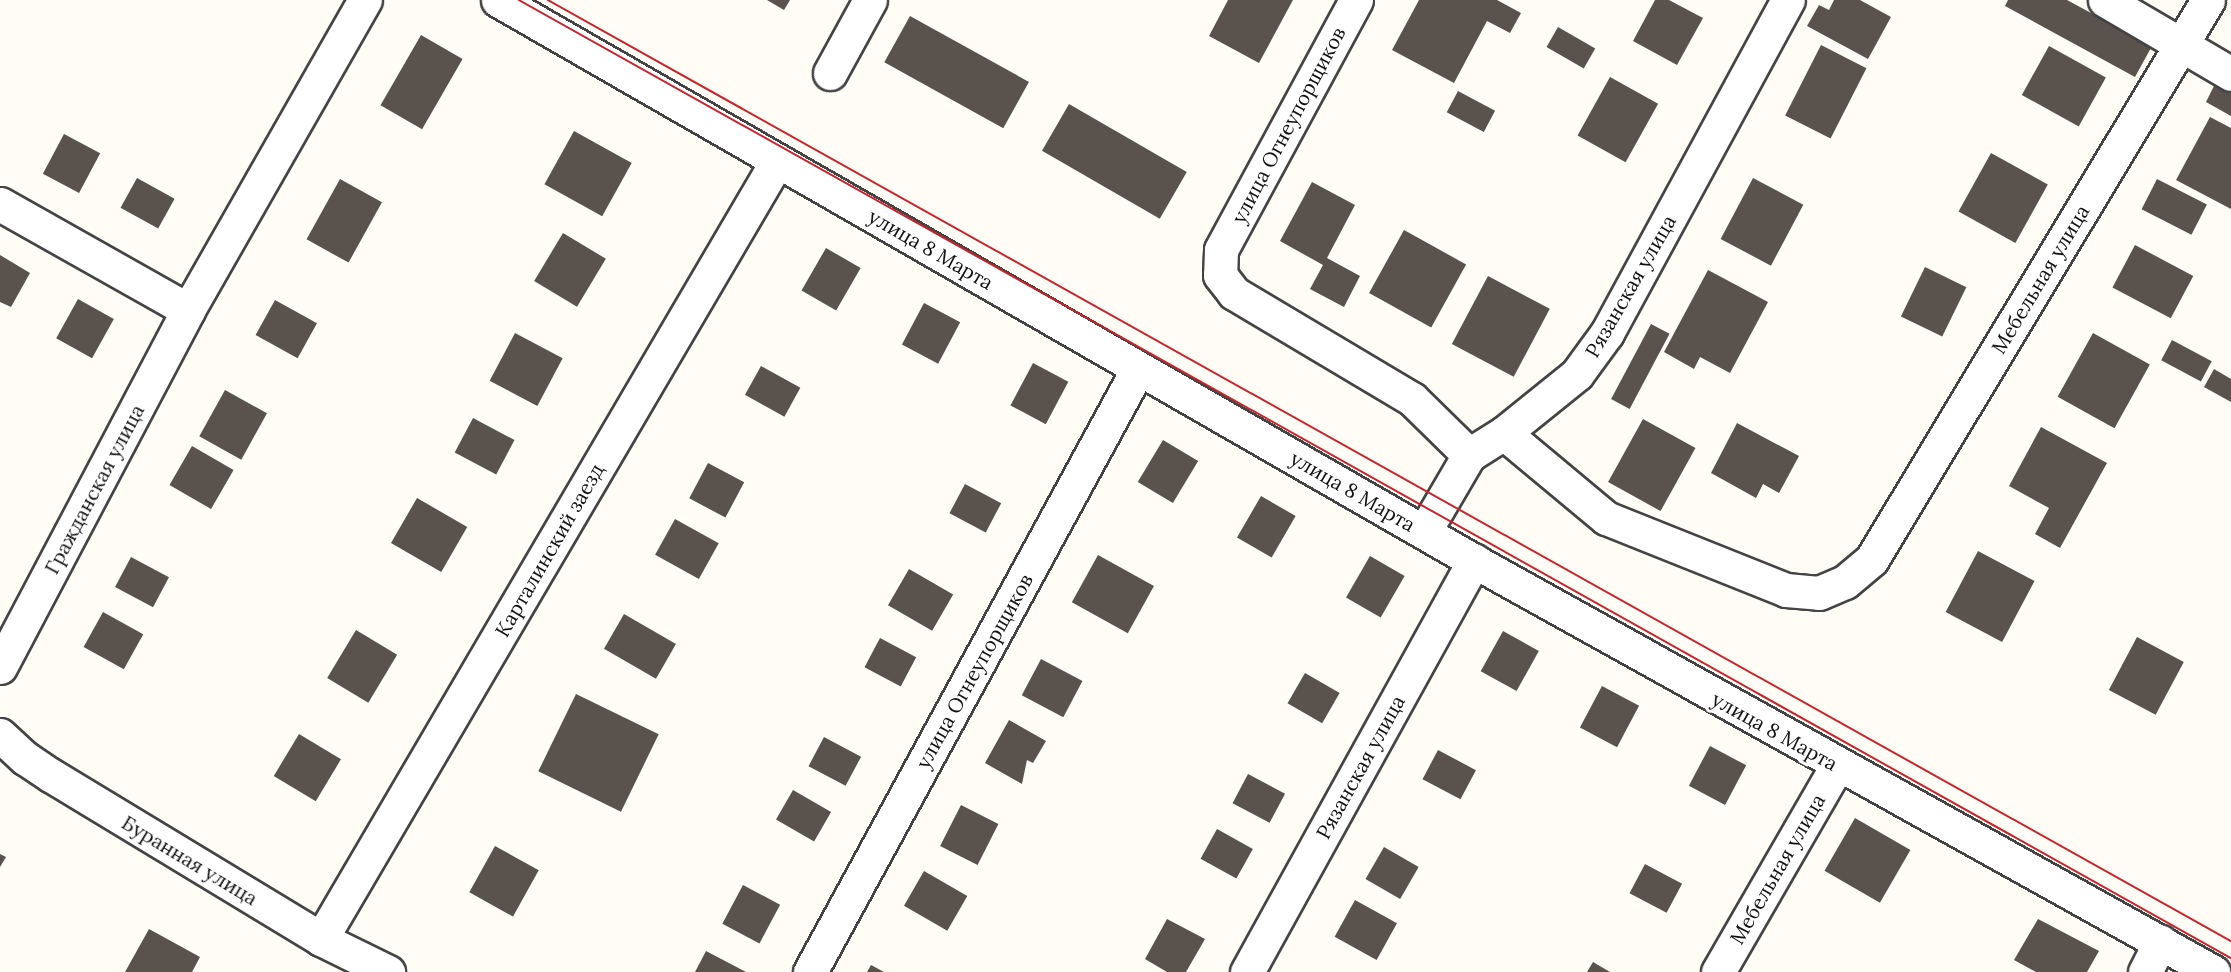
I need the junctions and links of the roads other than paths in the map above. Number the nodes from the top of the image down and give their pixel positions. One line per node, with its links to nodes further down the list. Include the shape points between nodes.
1 (365, 0): 13 (street, Гражданская улица)
2 (498, 0): 11 (street, улица 8 Марта)
3 (870, 0): 9 (street)
4 (1356, 0): 16 (street, улица Огнеупорщиков, via 1221,250 1220,275 1234,293 1412,399)
5 (1788, 0): 15 (street, Рязанская улица, via 1607,333 1577,374)
6 (2105, 0): 8 (street)
7 (2208, 0): 8 (street, Мебельная улица)
8 (2179, 46): 10 (street); 15 (street, Мебельная улица, via 1872,559 1845,582 1819,593 1786,590 1606,518)
9 (830, 73)
10 (2231, 74)
11 (777, 160): 14 (street, улица 8 Марта); 22 (street, Карталинский заезд)
12 (0, 204): 13 (street)
13 (188, 310): 19 (street, Гражданская улица)
14 (1138, 369): 17 (street, улица 8 Марта); 25 (street, улица Огнеупорщиков)
15 (1504, 433): 16 (street, Рязанская улица)
16 (1469, 455): 17 (street, Рязанская улица)
17 (1424, 532): 18 (street, улица 8 Марта)
18 (1474, 561): 21 (street, улица 8 Марта); 26 (street, Рязанская улица)
19 (0, 667)
20 (0, 735): 22 (street, Буранная улица, via 24,758 52,776)
21 (1836, 766): 23 (street, улица 8 Марта); 27 (street, Мебельная улица)
22 (321, 939): 24 (street, Буранная улица)
23 (2160, 942): 28 (street); 29 (street, улица 8 Марта)
24 (388, 972)
25 (810, 972)
26 (1247, 972)
27 (1718, 972)
28 (2145, 972)
29 (2213, 972)

